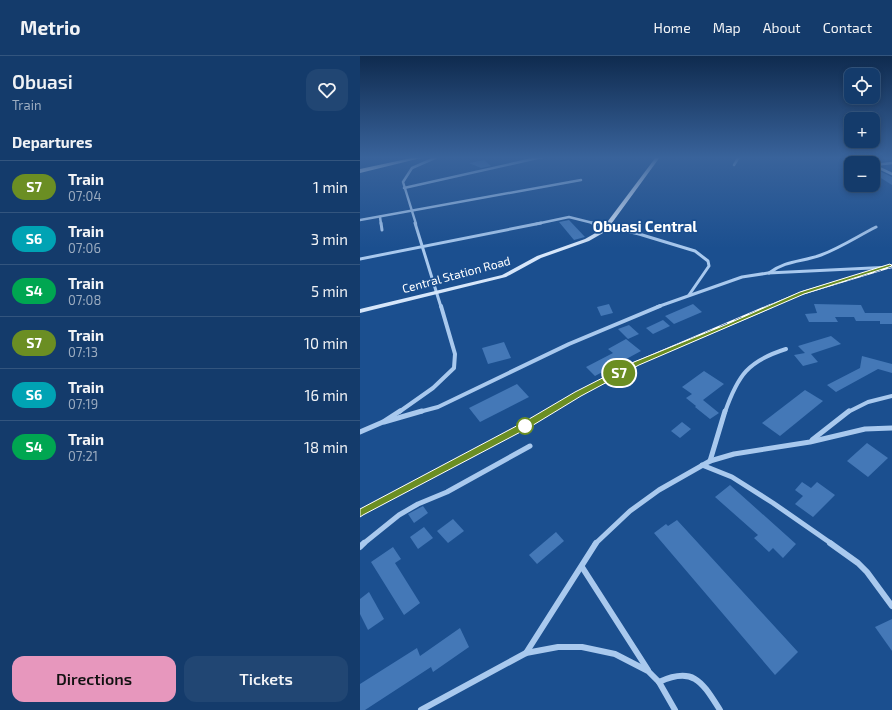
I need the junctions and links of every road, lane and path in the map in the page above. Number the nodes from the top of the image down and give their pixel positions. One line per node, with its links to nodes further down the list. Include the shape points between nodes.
1 (404, 188): 4 (street)
2 (540, 188): 4 (street)
3 (635, 188): 7 (street, Central Station Road)
4 (412, 211): 5 (street); 10 (street)
5 (380, 217): 6 (street); 9 (street)
6 (360, 220)
7 (607, 226): 10 (street, via 569,217); 14 (street, Central Station Road, via 587,240 539,257 511,273); 15 (street, via 683,247 704,256 709,266)
8 (876, 227): 13 (street, via 821,255 786,263)
9 (382, 230)
10 (423, 246): 11 (street); 14 (street)
11 (360, 259)
12 (892, 267): 13 (street)
13 (768, 273): 15 (street, via 742,277)
14 (437, 291): 16 (street, Central Station Road); 19 (street, via 456,359 454,367 450,374)
15 (688, 295): 19 (street, via 569,344 438,407)
16 (360, 311)
17 (786, 349): 24 (street, via 768,355 749,366 738,381)
18 (892, 396): 22 (street, via 862,404 844,413)
19 (384, 422): 21 (street)
20 (892, 428): 22 (street, via 865,429)
21 (360, 432)
22 (810, 442): 24 (street, via 734,454)
23 (530, 446): 26 (street, via 447,492 399,515)
24 (710, 461): 25 (street)
25 (702, 465): 27 (street, via 659,490 630,511 594,546); 28 (street, via 732,477 858,563)
26 (360, 547)
27 (582, 567): 29 (street); 30 (street)
28 (892, 606)
29 (526, 653): 30 (street, via 558,647 582,647 615,654); 32 (street)
30 (648, 671): 31 (street)
31 (659, 682): 33 (street); 34 (street, via 671,675 686,674 701,683)
32 (421, 710)
33 (675, 710)
34 (720, 710)

